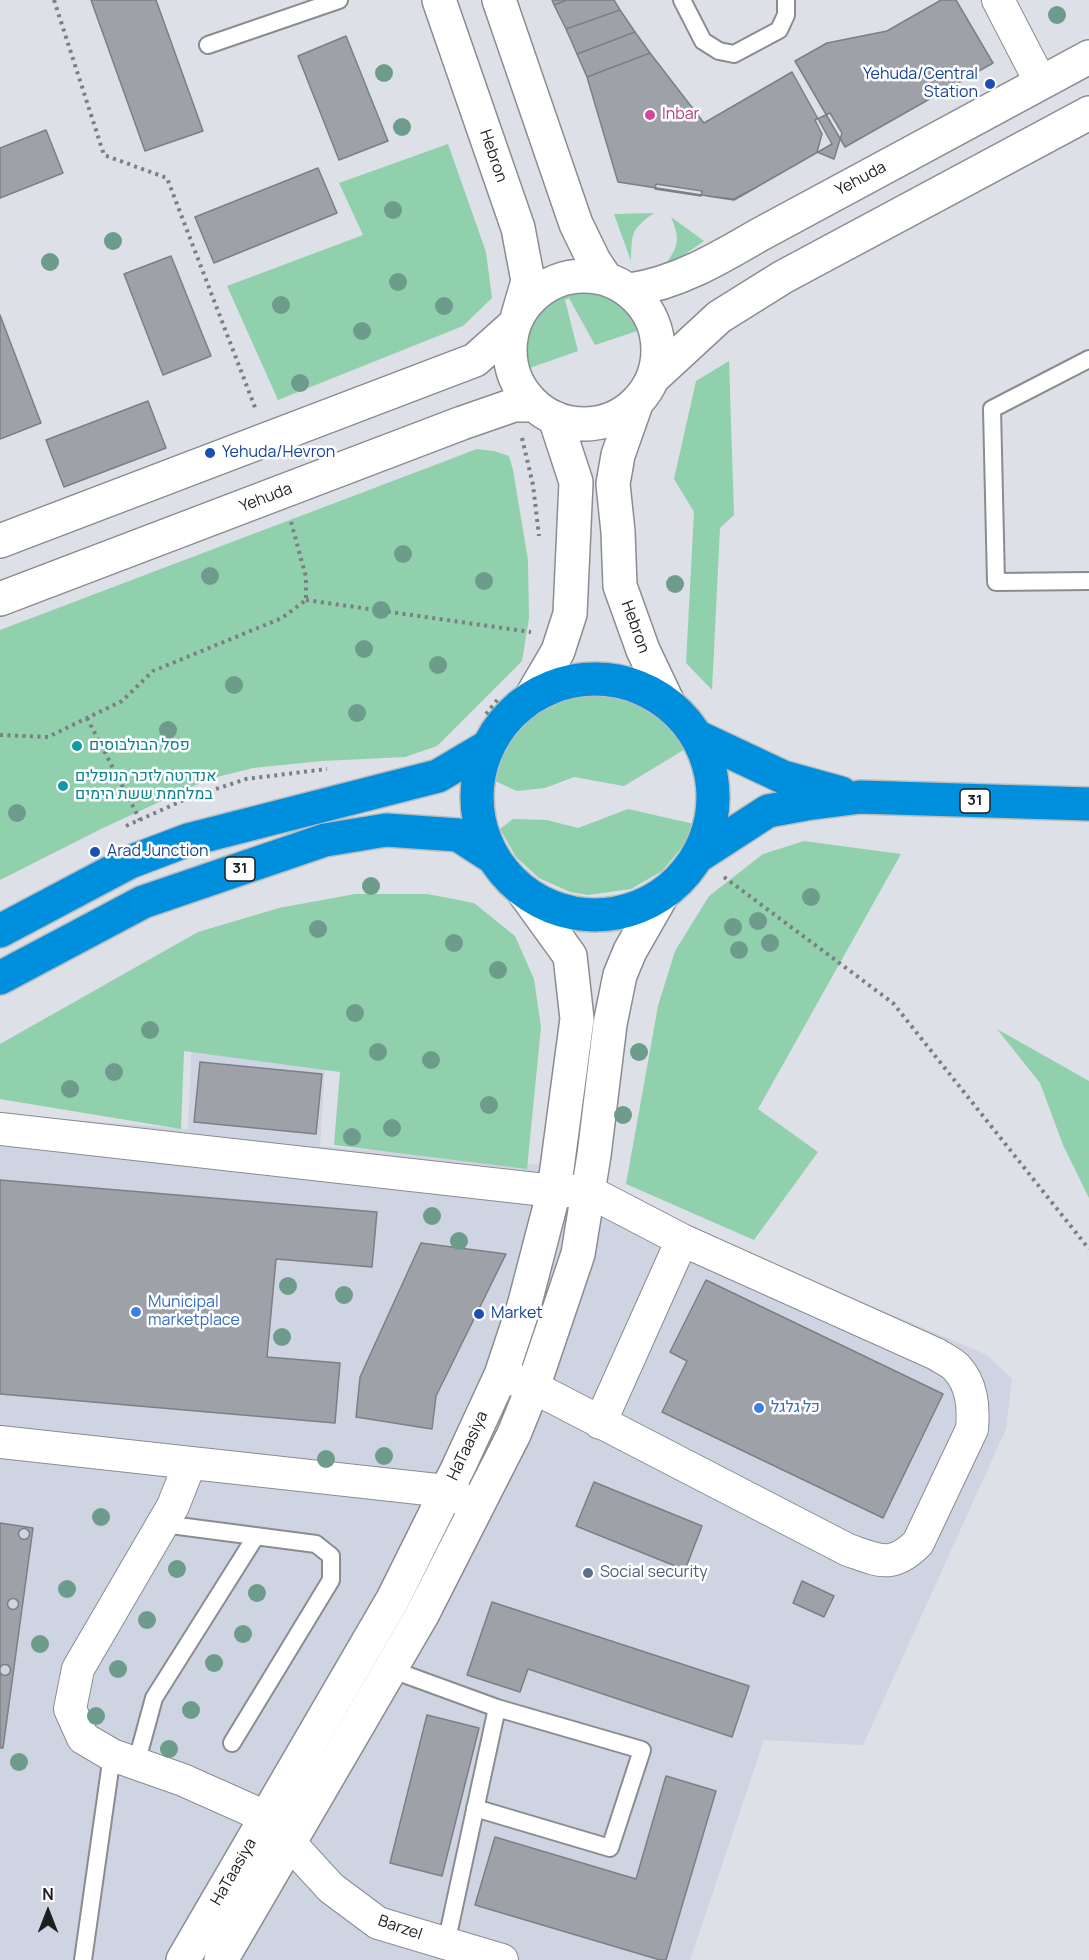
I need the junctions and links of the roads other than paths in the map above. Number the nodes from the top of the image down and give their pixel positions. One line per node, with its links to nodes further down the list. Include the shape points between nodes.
1 (339, 0): 7 (lane)
2 (439, 0): 12 (street, Hebron, via 518,228 528,281)
3 (499, 0): 11 (street, via 576,224 594,261)
4 (682, 0): 5 (lane, via 703,41 719,51 734,54 779,30 786,15)
5 (786, 0)
6 (998, 0): 9 (street)
7 (208, 45)
8 (1089, 57): 9 (street, Yehuda)
9 (1041, 83): 11 (street, Yehuda, via 721,257 652,287)
10 (1089, 113): 14 (street, via 748,298 719,317)
11 (618, 284): 12 (street, via 586,275 565,278 530,298); 14 (street, via 643,304 656,330 659,358)
12 (516, 320): 15 (street, via 510,346 511,368); 16 (street, via 475,360)
13 (1089, 359): 17 (lane, via 992,409 996,582)
14 (645, 390): 15 (street, via 618,416 598,423 576,424); 20 (street, Hebron, via 618,455 613,484 620,586 643,650)
15 (534, 409): 18 (street, Yehuda, via 283,491); 19 (street, via 576,482 570,614 558,651)
16 (0, 541)
17 (1089, 581)
18 (0, 599)
19 (517, 697): 20 (highway, 31, via 586,680 615,681 644,690); 21 (highway, 31, via 505,720)
20 (669, 705): 22 (highway, 31)
21 (485, 733): 25 (highway, 31, via 477,783 478,821); 29 (highway, 31, via 438,776 178,844 130,862)
22 (696, 736): 23 (highway, 31, via 783,777); 26 (highway, 31, via 709,765 713,797 709,828)
23 (860, 797): 24 (highway, 31); 26 (highway, 31, via 768,811)
24 (1089, 804)
25 (492, 857): 27 (highway, 31); 30 (highway, 31, via 458,835 386,830 325,840 142,902)
26 (697, 857): 28 (highway, 31)
27 (523, 891): 28 (highway, 31, via 555,909 592,915 629,911); 32 (street, HaTaasiya, via 570,956 574,984 577,1019)
28 (662, 895): 33 (street, HaTaasiya, via 620,975)
29 (0, 931)
30 (0, 978)
31 (0, 1129): 32 (street)
32 (554, 1191): 33 (street); 35 (street, HaTaasiya, via 537,1261)
33 (588, 1191): 34 (street); 36 (street, HaTaasiya, via 578,1254)
34 (681, 1240): 37 (street); 37 (street, via 955,1366 968,1385 974,1410 972,1429 918,1543 905,1556 881,1561 848,1550)
35 (501, 1375): 36 (street); 40 (street, HaTaasiya)
36 (533, 1387): 37 (street); 41 (street, HaTaasiya)
37 (600, 1423)
38 (0, 1442): 39 (street)
39 (190, 1463): 40 (street); 42 (street)
40 (446, 1491): 41 (street); 49 (street, HaTaasiya, via 393,1599)
41 (477, 1505): 44 (street, HaTaasiya)
42 (162, 1524): 43 (lane); 47 (street, via 78,1669 70,1709 83,1738)
43 (256, 1536): 46 (lane, via 316,1544 331,1556 331,1580); 47 (lane, via 154,1698)
44 (390, 1669): 45 (lane); 50 (street, HaTaasiya)
45 (497, 1708): 48 (lane); 48 (lane, via 642,1750 610,1848)
46 (232, 1743)
47 (124, 1759): 49 (street); 52 (lane)
48 (475, 1808): 51 (lane)
49 (266, 1817): 50 (street, Barzel); 53 (street, HaTaasiya)
50 (290, 1842): 51 (street, Barzel, via 331,1888 378,1923); 54 (street, HaTaasiya)
51 (446, 1944): 55 (street, Barzel)
52 (83, 1960)
53 (183, 1960)
54 (221, 1960)
55 (502, 1960)

